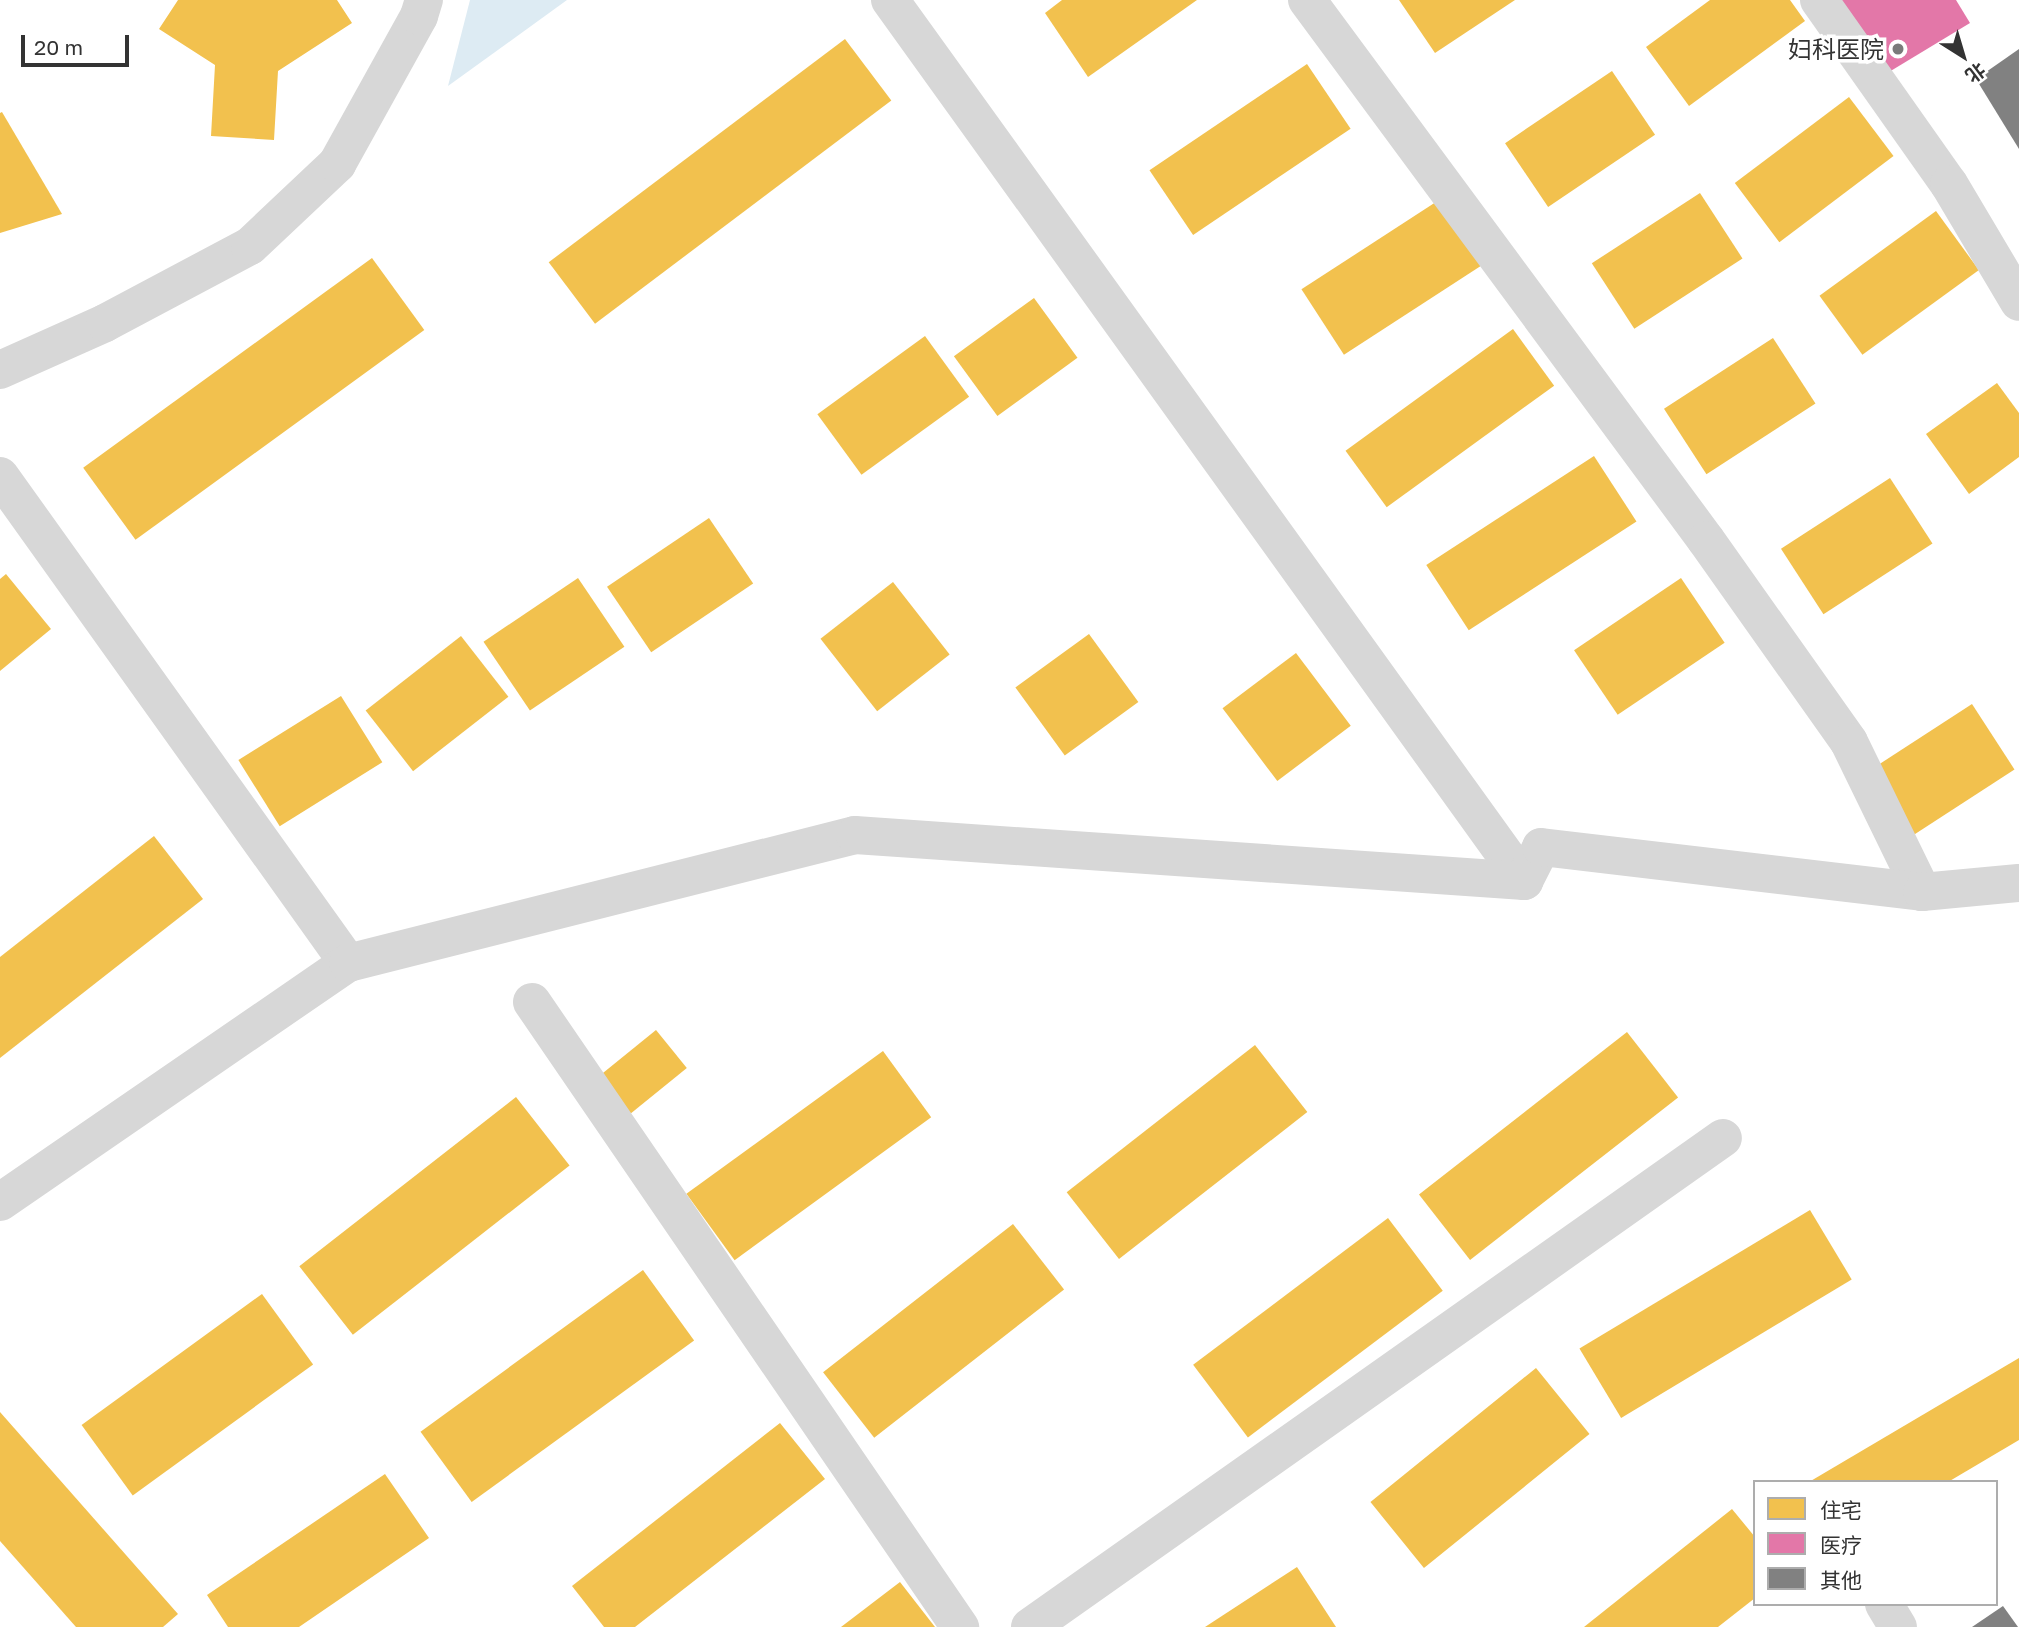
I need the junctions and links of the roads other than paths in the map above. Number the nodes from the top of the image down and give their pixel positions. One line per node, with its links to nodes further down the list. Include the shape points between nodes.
1 (424, 0): 6 (street, via 337,164 250,246 105,323)
2 (1307, 0): 10 (street, via 1706,540 1849,742)
3 (1819, 0): 5 (street, via 1948,184)
4 (902, 4): 8 (street)
5 (2019, 302)
6 (0, 370)
7 (0, 477): 11 (street)
8 (1524, 881): 10 (street, via 1541,848); 11 (street, via 855,835)
9 (2019, 883): 10 (street)
10 (1922, 892)
11 (348, 963): 14 (street)
12 (531, 1002): 16 (street)
13 (1723, 1138): 17 (street)
14 (0, 1202)
15 (1885, 1606): 18 (street)
16 (960, 1627)
17 (1030, 1627)
18 (1898, 1627)

